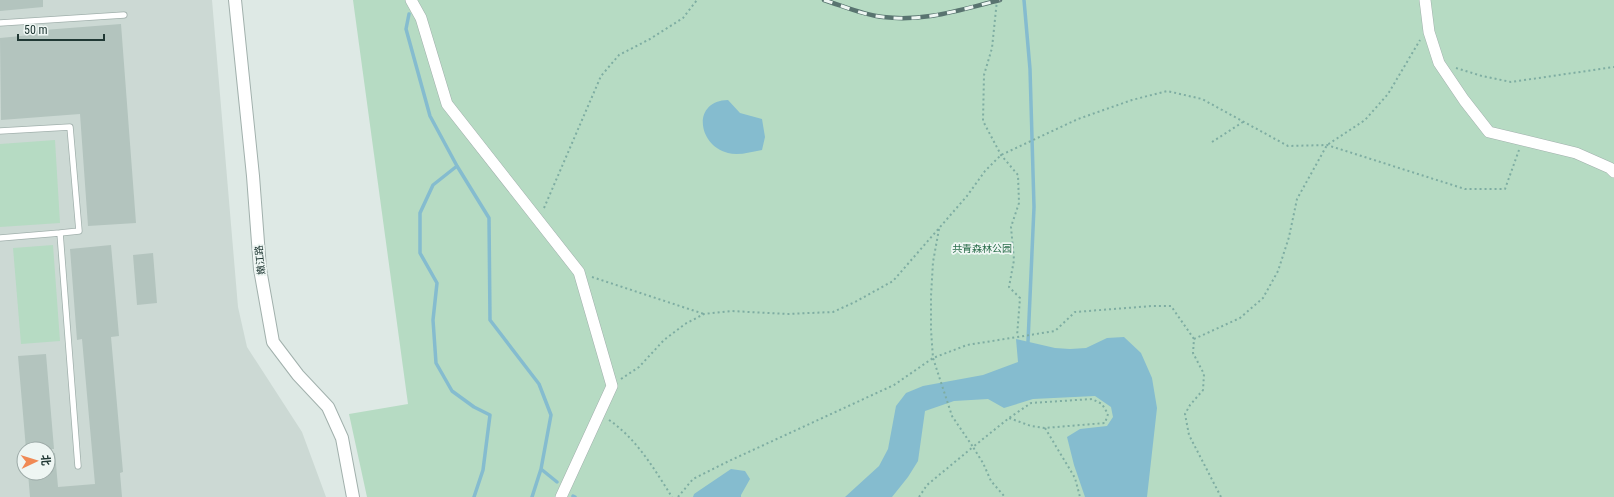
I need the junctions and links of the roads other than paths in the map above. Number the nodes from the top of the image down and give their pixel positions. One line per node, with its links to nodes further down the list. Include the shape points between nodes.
1 (235, 0): 11 (street, 嫩江路, via 260,269 273,342 298,375 328,407 342,438)
2 (411, 0): 12 (street, via 421,18 446,104 579,272 612,386)
3 (1425, 0): 7 (street, via 1429,32 1439,63 1489,132 1576,153)
4 (124, 15): 5 (lane)
5 (0, 23)
6 (0, 131): 8 (lane, via 70,127 79,231)
7 (1614, 172)
8 (60, 232): 9 (lane); 10 (lane)
9 (0, 238)
10 (78, 466)
11 (353, 497)
12 (562, 497)

